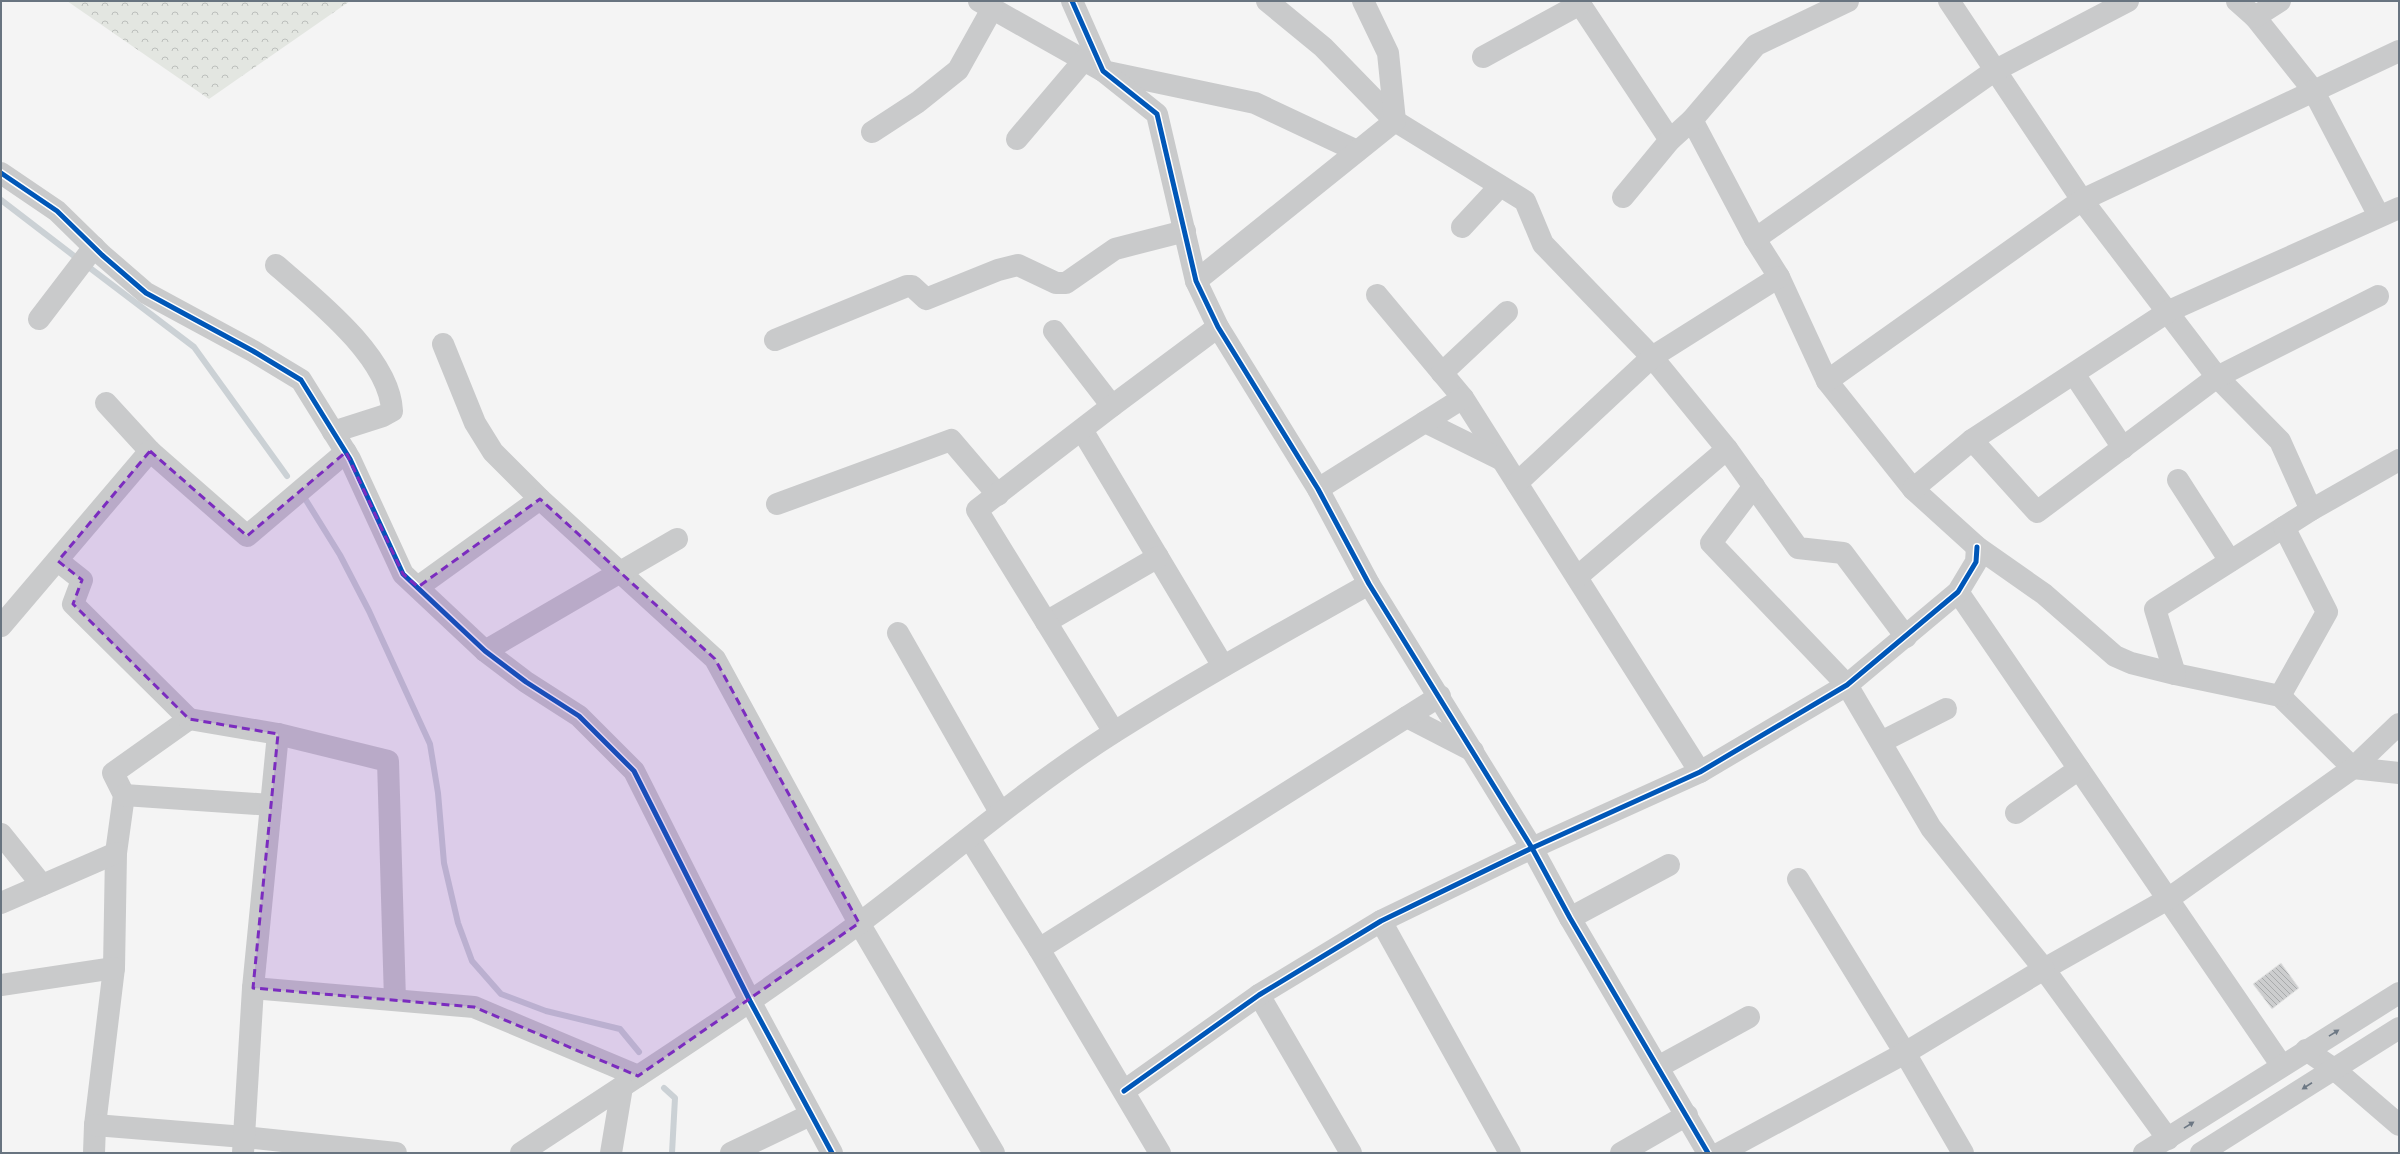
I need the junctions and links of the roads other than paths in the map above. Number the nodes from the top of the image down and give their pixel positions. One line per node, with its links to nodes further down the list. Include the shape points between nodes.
1 (1072, 1): 15 (street)
2 (1267, 1): 19 (street, via 1323,47)
3 (1362, 1): 19 (street, via 1388,53)
4 (1848, 1): 18 (street, via 1756,45)
5 (1949, 1): 16 (street)
6 (2128, 1): 16 (street)
7 (2237, 1): 11 (street)
8 (2280, 1): 11 (street)
9 (1579, 3): 13 (street); 22 (street)
10 (985, 5): 14 (street); 20 (street, via 958,70 918,102)
11 (2255, 17): 17 (street)
12 (2399, 51): 17 (street)
13 (1483, 57)
14 (1084, 60): 15 (street); 21 (street)
15 (1103, 71): 23 (street, via 1255,103); 31 (street, via 1157,114)
16 (1994, 71): 27 (street); 32 (street)
17 (2313, 90): 27 (street); 29 (street)
18 (1692, 120): 22 (street); 32 (street)
19 (1395, 121): 23 (street); 25 (street)
20 (872, 132)
21 (1017, 139)
22 (1670, 140): 26 (street)
23 (1362, 147): 35 (street)
24 (1, 173): 33 (street, via 57,211)
25 (1500, 186): 30 (street); 46 (street, via 1525,201 1543,244)
26 (1623, 197)
27 (2082, 200): 39 (street); 50 (street)
28 (2399, 208): 29 (street)
29 (2379, 216): 39 (street)
30 (1462, 227)
31 (1185, 231): 35 (street); 44 (street, via 1115,249 1066,283 1056,283 1018,265 1009,266 926,299 912,286 907,286)
32 (1755, 239): 36 (street)
33 (94, 247): 41 (street); 56 (street, via 146,293 301,380)
34 (276, 266): 56 (street, via 335,316 372,360 391,399 392,411)
35 (1196, 281): 42 (street)
36 (1767, 285): 46 (street); 50 (street)
37 (1377, 295): 47 (street)
38 (2378, 296): 49 (street)
39 (2169, 311): 48 (street); 49 (street)
40 (1507, 312): 47 (street)
41 (39, 319)
42 (1218, 327): 53 (street); 67 (street)
43 (1054, 331): 53 (street)
44 (775, 340)
45 (444, 344): 70 (street, via 475,423 493,452)
46 (1652, 357): 59 (street); 65 (street)
47 (1442, 373): 51 (street)
48 (2074, 374): 57 (street); 58 (street)
49 (2217, 377): 58 (street); 72 (street, via 2280,441)
50 (1826, 381): 68 (street)
51 (1463, 398): 54 (street); 62 (street)
52 (106, 403): 60 (street)
53 (1112, 406): 55 (street)
54 (1425, 422): 62 (street); 67 (street)
55 (1082, 430): 69 (street); 75 (street)
56 (333, 432): 61 (street)
57 (1972, 440): 58 (street, via 2037,512); 68 (street)
58 (2123, 448)
59 (1727, 449): 66 (street); 80 (street)
60 (150, 451): 61 (street, via 247,536); 77 (street)
61 (346, 452): 82 (street, via 403,574)
62 (1502, 460): 65 (street)
63 (2399, 460): 72 (street)
64 (2178, 480): 78 (street)
65 (1517, 483): 80 (street)
66 (1754, 486): 87 (street, via 1798,548 1843,553); 91 (street, via 1711,544)
67 (1318, 489): 81 (street)
68 (1913, 489): 76 (street)
69 (998, 495): 71 (street, via 951,440); 84 (street, via 977,510)
70 (540, 499): 79 (street); 82 (street)
71 (777, 504)
72 (2311, 510): 73 (street)
73 (2284, 527): 78 (street); 93 (street, via 2327,612)
74 (677, 539): 79 (street)
75 (1158, 558): 84 (street); 89 (street)
76 (1974, 560): 83 (street); 90 (street, via 2044,594 2115,656 2131,663)
77 (58, 561): 85 (street); 96 (street, via 82,580 73,604)
78 (2230, 561): 90 (street, via 2155,609)
79 (621, 571): 88 (street); 121 (street, via 715,659)
80 (1577, 577): 104 (street)
81 (1369, 584): 89 (street); 92 (street)
82 (418, 587): 88 (street)
83 (1958, 592): 87 (street); 103 (street)
84 (1046, 622): 98 (street)
85 (1, 626)
86 (898, 633): 108 (street)
87 (1906, 637): 91 (street)
88 (485, 651): 130 (street, via 526,682 579,716 634,771)
89 (1223, 666): 98 (street)
90 (2175, 674): 93 (street)
91 (1847, 685): 100 (street); 104 (street)
92 (1440, 696): 95 (street); 101 (street)
93 (2280, 696): 102 (street)
94 (1946, 709): 100 (street)
95 (1407, 717): 101 (street); 122 (street)
96 (189, 719): 99 (street); 106 (street, via 113,773)
97 (2399, 724): 102 (street)
98 (1114, 732): 108 (street)
99 (278, 734): 107 (street); 129 (street, via 388,761)
100 (1881, 742): 124 (street, via 1931,828)
101 (1473, 751): 112 (street)
102 (2353, 768): 105 (street); 117 (street)
103 (2079, 769): 109 (street); 117 (street)
104 (1700, 772): 112 (street)
105 (2399, 773)
106 (124, 795): 107 (street); 113 (street)
107 (271, 805): 126 (street)
108 (1000, 812): 111 (street)
109 (2016, 813)
110 (1, 834): 116 (street)
111 (970, 839): 121 (street); 122 (street)
112 (1532, 848): 119 (street); 120 (street)
113 (116, 854): 116 (street); 123 (street)
114 (1669, 865): 119 (street)
115 (1798, 879): 134 (street)
116 (42, 885): 118 (street)
117 (2168, 899): 124 (street); 135 (street)
118 (1, 903)
119 (1570, 918): 136 (street)
120 (1381, 921): 128 (street); 155 (street)
121 (859, 923): 130 (street); 152 (street)
122 (1039, 950): 139 (street)
123 (114, 968): 125 (street); 142 (street)
124 (2044, 970): 134 (street); 144 (street)
125 (1, 985)
126 (253, 988): 129 (street); 145 (street)
127 (2399, 993): 133 (street, one-way to 127)
128 (1259, 994): 139 (street); 154 (street)
129 (395, 1000): 138 (street, via 474,1007)
130 (750, 1001): 138 (street); 140 (street)
131 (1749, 1017): 136 (street)
132 (2399, 1028): 137 (street)
133 (2306, 1050): 135 (street); 137 (street)
134 (1905, 1053): 158 (street); 159 (street)
135 (2282, 1066): 144 (street, one-way to 135)
136 (1658, 1067): 141 (street)
137 (2334, 1069): 143 (street); 161 (street, one-way to 161)
138 (630, 1081): 148 (street); 149 (street)
139 (1124, 1091): 153 (street)
140 (810, 1115): 150 (street); 151 (street)
141 (1687, 1115): 156 (street); 157 (street)
142 (95, 1125): 145 (street); 146 (street)
143 (2399, 1125)
144 (2168, 1139): 160 (street)
145 (244, 1145): 147 (street)
146 (94, 1153)
147 (396, 1153)
148 (521, 1153)
149 (611, 1153)
150 (731, 1153)
151 (832, 1153)
152 (994, 1153)
153 (1160, 1153)
154 (1351, 1153)
155 (1510, 1153)
156 (1621, 1153)
157 (1708, 1153)
158 (1720, 1153)
159 (1962, 1153)
160 (2144, 1153)
161 (2201, 1153)

